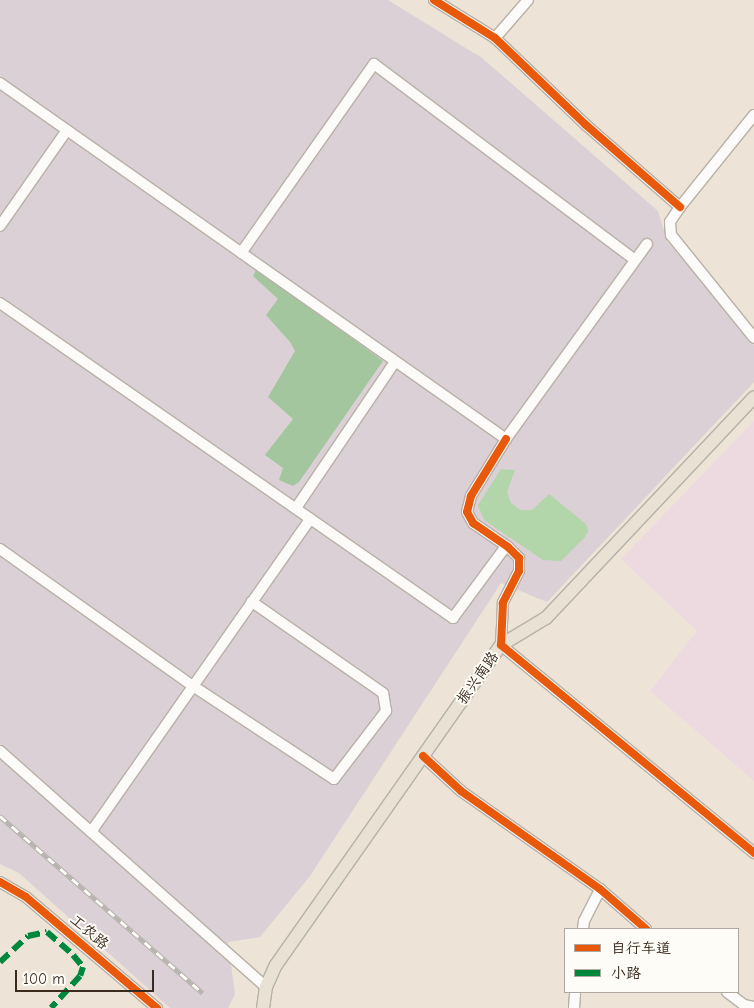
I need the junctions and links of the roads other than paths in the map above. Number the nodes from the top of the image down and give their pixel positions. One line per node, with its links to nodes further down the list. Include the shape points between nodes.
1 (434, 0): 3 (street)
2 (528, 0): 3 (street)
3 (495, 38): 7 (street, via 586,125)
4 (0, 83): 6 (street)
5 (754, 115): 7 (street)
6 (67, 130): 8 (street); 10 (street)
7 (680, 207): 13 (street, via 670,222 671,236)
8 (0, 226)
9 (647, 244): 11 (street)
10 (241, 253): 11 (street, via 374,64); 14 (street)
11 (635, 260): 16 (street)
12 (0, 303): 17 (street)
13 (754, 338)
14 (396, 362): 16 (street); 17 (street)
15 (754, 397): 22 (main road, 振兴南路, via 546,618)
16 (506, 439): 19 (street, via 471,496 467,512 473,523)
17 (296, 508): 18 (street)
18 (310, 518): 19 (street, via 454,618); 21 (street)
19 (506, 546): 22 (street, via 519,558 519,571 503,603)
20 (0, 549): 23 (street)
21 (252, 602): 23 (street); 23 (street, via 383,693 386,711 334,779)
22 (501, 645): 25 (main road, 振兴南路); 27 (street)
23 (193, 686): 26 (street)
24 (0, 751): 26 (street)
25 (423, 756): 29 (street, via 461,791); 32 (main road, 振兴南路, via 276,966)
26 (91, 832): 32 (street)
27 (754, 852)
28 (0, 882): 36 (street, 工农路, via 26,897)
29 (600, 890): 30 (street); 31 (street)
30 (583, 928)
31 (645, 928)
32 (266, 987): 37 (main road, 振兴南路)
33 (576, 993): 38 (street)
34 (728, 993): 35 (street, via 744,1005)
35 (754, 1007)
36 (157, 1008)
37 (263, 1008)
38 (574, 1008)

